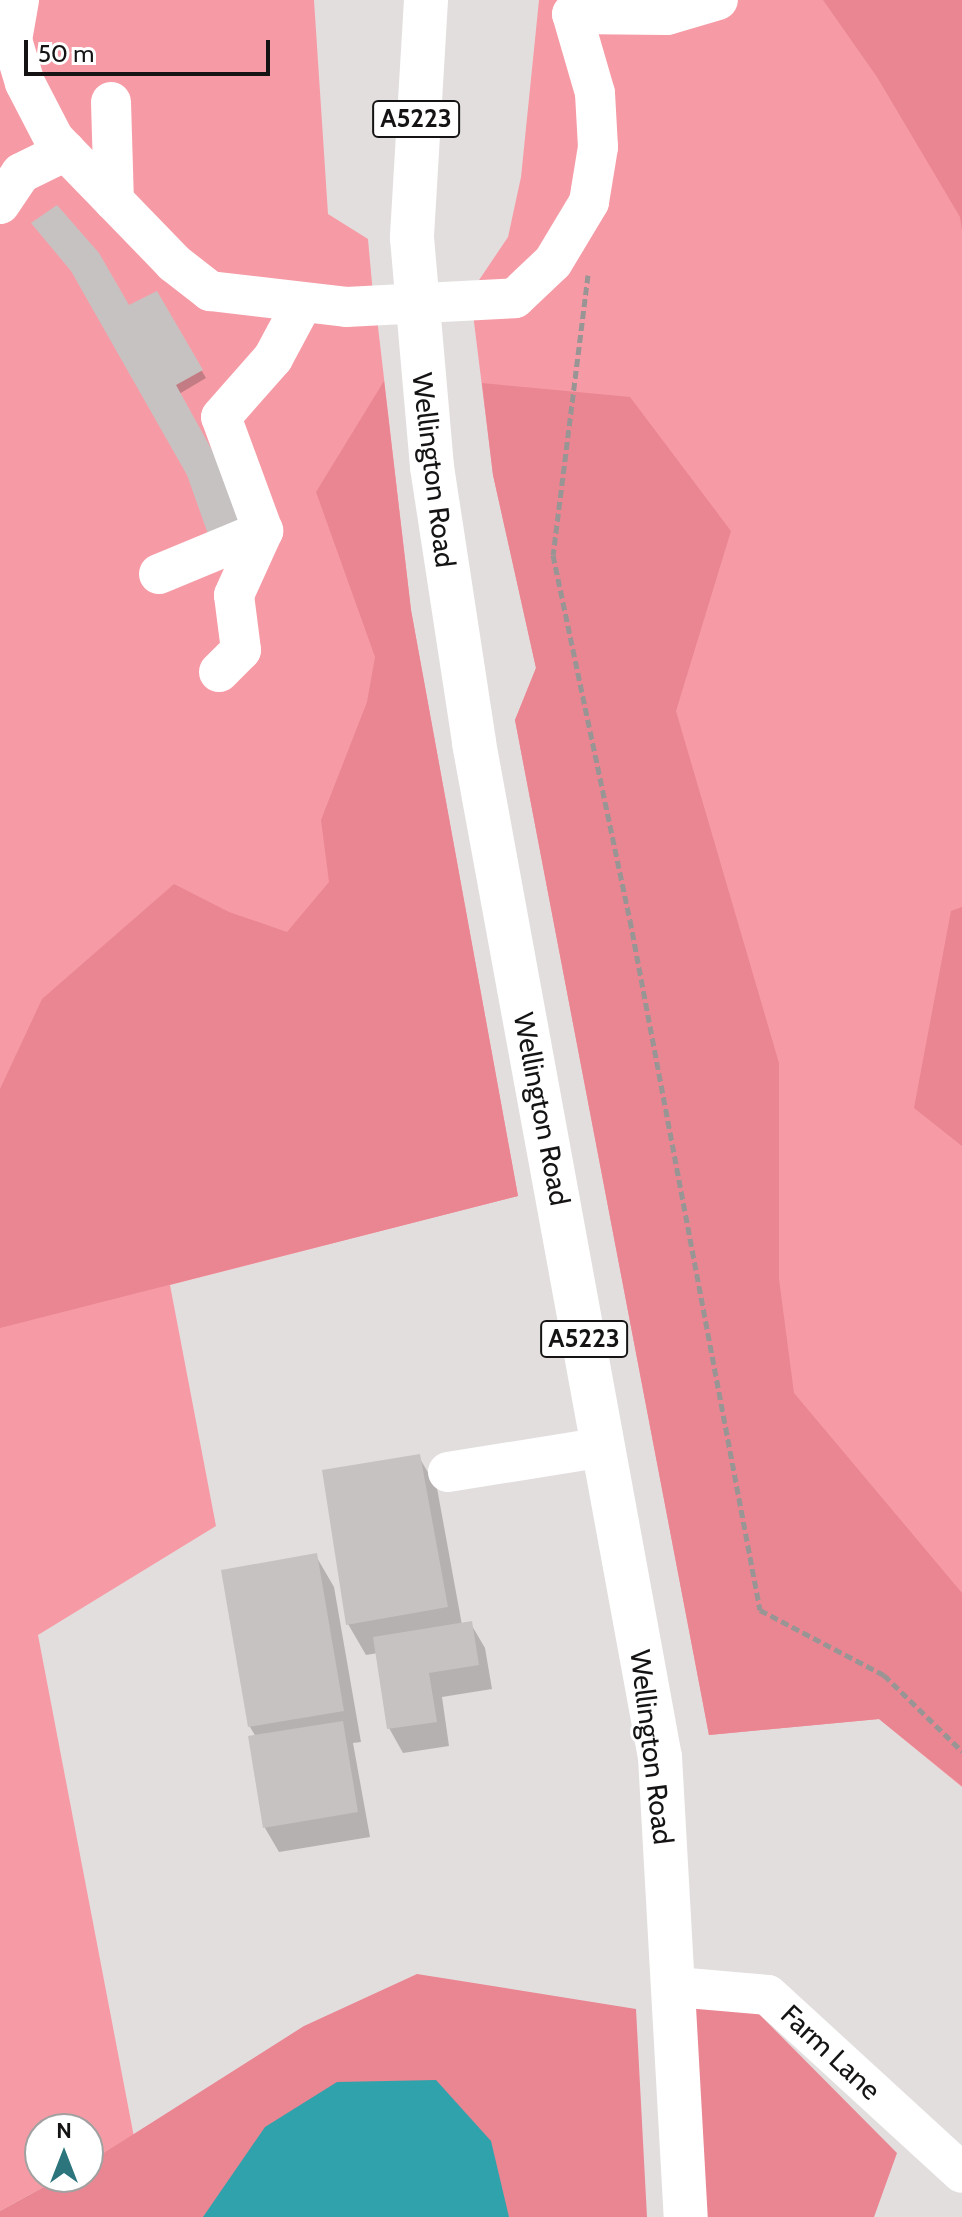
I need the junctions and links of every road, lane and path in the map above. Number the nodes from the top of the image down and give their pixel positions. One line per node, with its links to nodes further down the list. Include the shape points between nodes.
1 (19, 0): 5 (street)
2 (426, 0): 15 (main road, Wellington Road / A5223, via 412,238 432,467 474,743)
3 (718, 0): 4 (street, via 667,15)
4 (571, 7): 11 (street, via 595,93 598,147 589,202 553,262 515,298 346,307)
5 (6, 36): 7 (street, via 25,83)
6 (111, 102): 8 (street)
7 (66, 151): 8 (street); 9 (street, via 21,173)
8 (114, 201): 11 (street, via 174,263 210,291)
9 (0, 204)
10 (588, 264): 17 (path, via 553,555 630,920 760,1610 884,1675)
11 (302, 304): 12 (street, via 273,358 221,417)
12 (263, 531): 13 (street); 14 (street, via 234,595 241,650)
13 (159, 574)
14 (219, 672)
15 (604, 1447): 16 (street); 18 (main road, Wellington Road / A5223, via 660,1757)
16 (448, 1472)
17 (962, 1751)
18 (676, 1987): 19 (street, Farm Lane, via 768,1995); 20 (main road, Wellington Road / A5223)
19 (962, 2173)
20 (686, 2217)

